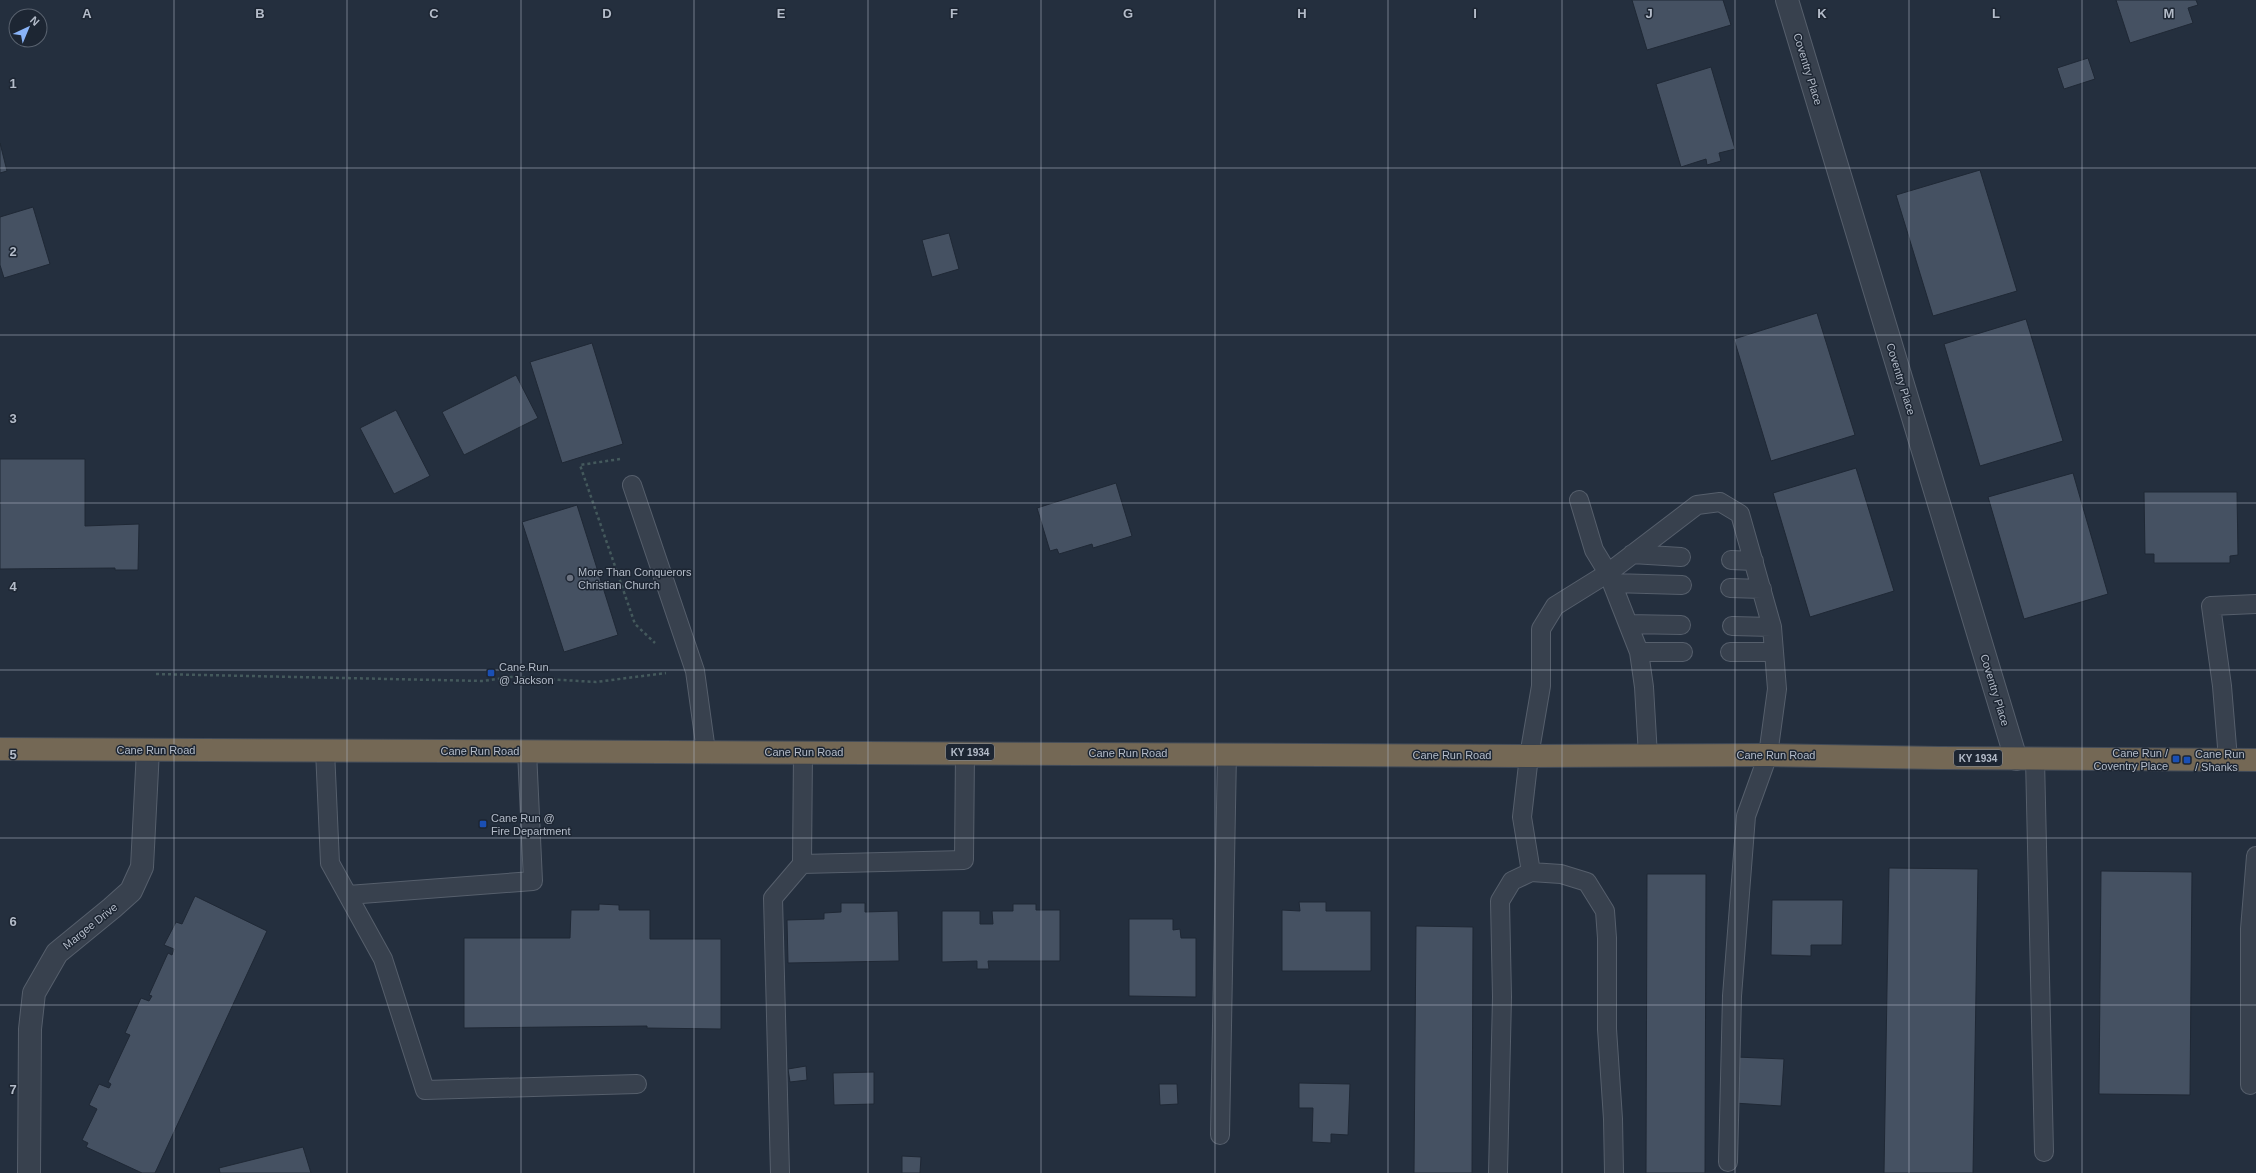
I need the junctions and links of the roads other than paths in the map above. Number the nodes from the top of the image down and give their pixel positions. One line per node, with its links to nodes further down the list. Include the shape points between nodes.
1 (1787, 0): 32 (street, Coventry Place)
2 (632, 485): 25 (lane, via 695,671)
3 (1579, 500): 8 (lane, via 1594,550)
4 (1632, 554): 5 (lane); 7 (lane, via 1697,505 1720,502 1740,514); 8 (lane)
5 (1681, 557)
6 (1731, 560): 7 (lane)
7 (1754, 561): 11 (lane)
8 (1610, 578): 9 (lane); 13 (lane); 30 (lane, via 1555,606 1540,629 1541,686)
9 (1682, 585)
10 (1730, 588): 11 (lane)
11 (1762, 589): 16 (lane)
12 (2256, 604): 33 (lane, via 2211,606 2222,686)
13 (1628, 624): 14 (lane); 17 (lane)
14 (1681, 625)
15 (1732, 626): 16 (lane)
16 (1772, 626): 20 (lane)
17 (1639, 652): 18 (lane); 31 (lane)
18 (1683, 652)
19 (1730, 652): 20 (lane)
20 (1774, 652): 29 (lane, via 1777,689)
21 (0, 750): 22 (highway, Cane Run Road / KY 1934)
22 (148, 750): 23 (highway, Cane Run Road / KY 1934); 44 (street, Margee Drive, via 142,867 131,891 57,953 34,993 30,1029)
23 (326, 750): 24 (highway, Cane Run Road / KY 1934); 38 (lane, via 330,863)
24 (527, 751): 25 (highway, Cane Run Road / KY 1934); 38 (lane, via 533,881)
25 (706, 752): 26 (highway, Cane Run Road / KY 1934)
26 (803, 752): 27 (highway, Cane Run Road / KY 1934); 36 (lane)
27 (965, 752): 28 (highway, Cane Run Road / KY 1934); 36 (lane, via 964,860)
28 (1227, 753): 30 (highway, Cane Run Road / KY 1934); 41 (lane)
29 (1768, 755): 31 (highway, Cane Run Road / KY 1934); 32 (highway, Cane Run Road / KY 1934); 43 (lane, via 1746,816 1732,996)
30 (1529, 756): 31 (highway, Cane Run Road / KY 1934); 37 (lane, via 1522,817)
31 (1648, 756)
32 (2025, 759): 33 (highway, Cane Run Road / KY 1934); 42 (lane)
33 (2228, 759): 34 (highway, Cane Run Road / KY 1934)
34 (2256, 760)
35 (2256, 856): 40 (lane, via 2250,929)
36 (802, 864): 45 (lane, via 773,898)
37 (1531, 872): 46 (lane, via 1512,881 1500,901 1502,997); 47 (lane, via 1561,874 1587,882 1605,911 1608,938 1607,1028)
38 (348, 895): 39 (lane, via 383,959 425,1090)
39 (637, 1084)
40 (2250, 1085)
41 (1220, 1135)
42 (2044, 1152)
43 (1728, 1162)
44 (29, 1173)
45 (780, 1173)
46 (1498, 1173)
47 (1614, 1173)

